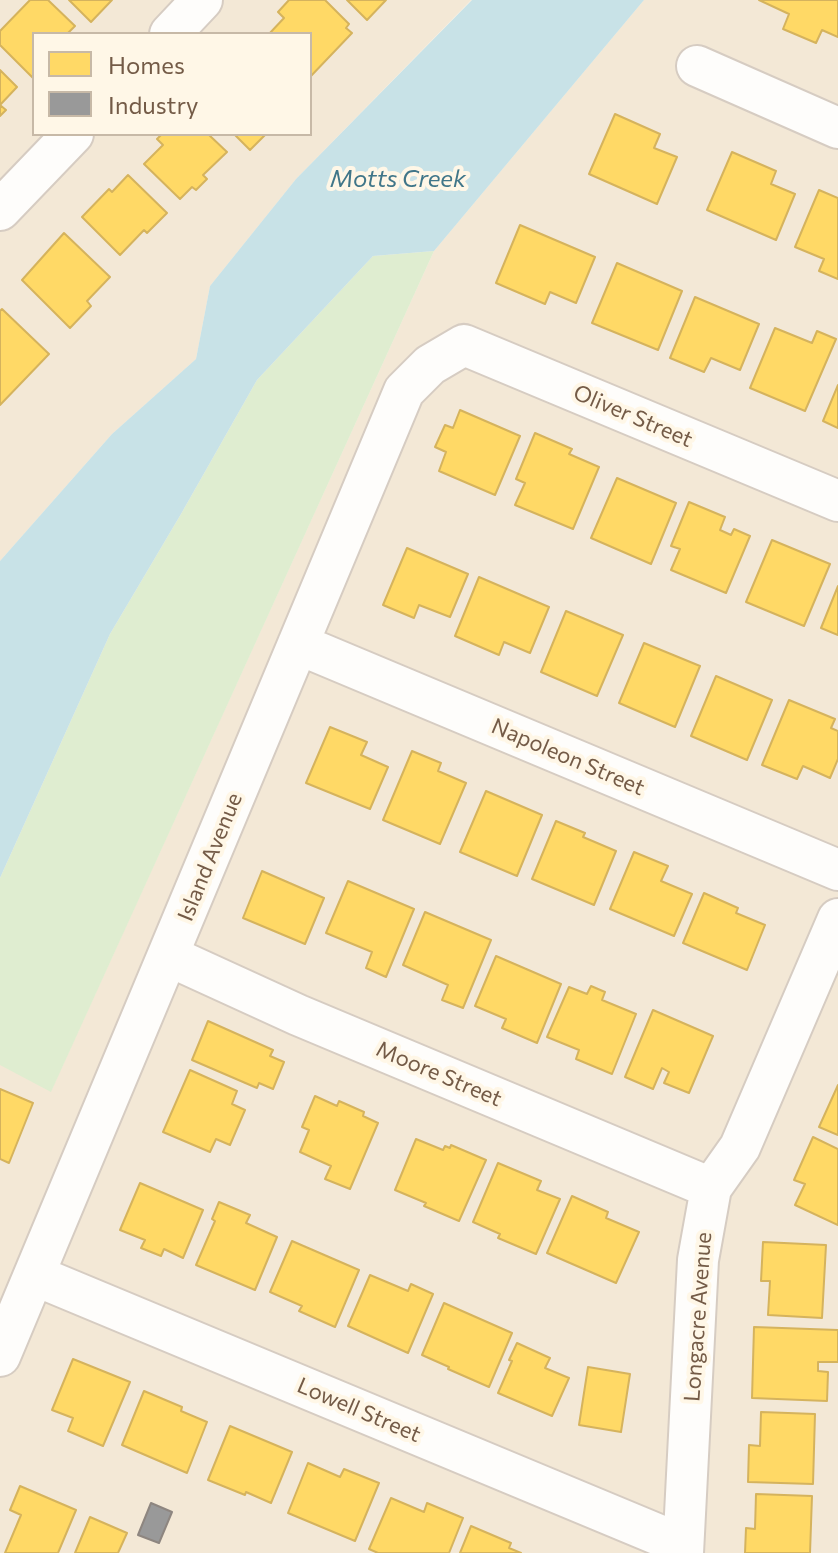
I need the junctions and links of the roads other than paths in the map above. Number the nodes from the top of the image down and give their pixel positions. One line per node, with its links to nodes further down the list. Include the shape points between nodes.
1 (202, 0): 2 (street)
2 (172, 32)
3 (697, 66): 4 (street)
4 (838, 128)
5 (71, 136): 6 (street)
6 (0, 210)
7 (430, 365): 8 (street, Oliver Street, via 464,345); 9 (street, Island Avenue, via 404,391)
8 (838, 501)
9 (298, 644): 10 (street, Napoleon Street); 12 (street, Island Avenue)
10 (838, 870)
11 (838, 919): 13 (street, Longacre Avenue)
12 (169, 956): 14 (street, Moore Street); 15 (street, Island Avenue)
13 (826, 983): 14 (street, Longacre Avenue, via 740,1147)
14 (711, 1188): 17 (street, Longacre Avenue, via 698,1260)
15 (34, 1275): 16 (street, Island Avenue); 17 (street, Lowell Street)
16 (0, 1356)
17 (683, 1549)

